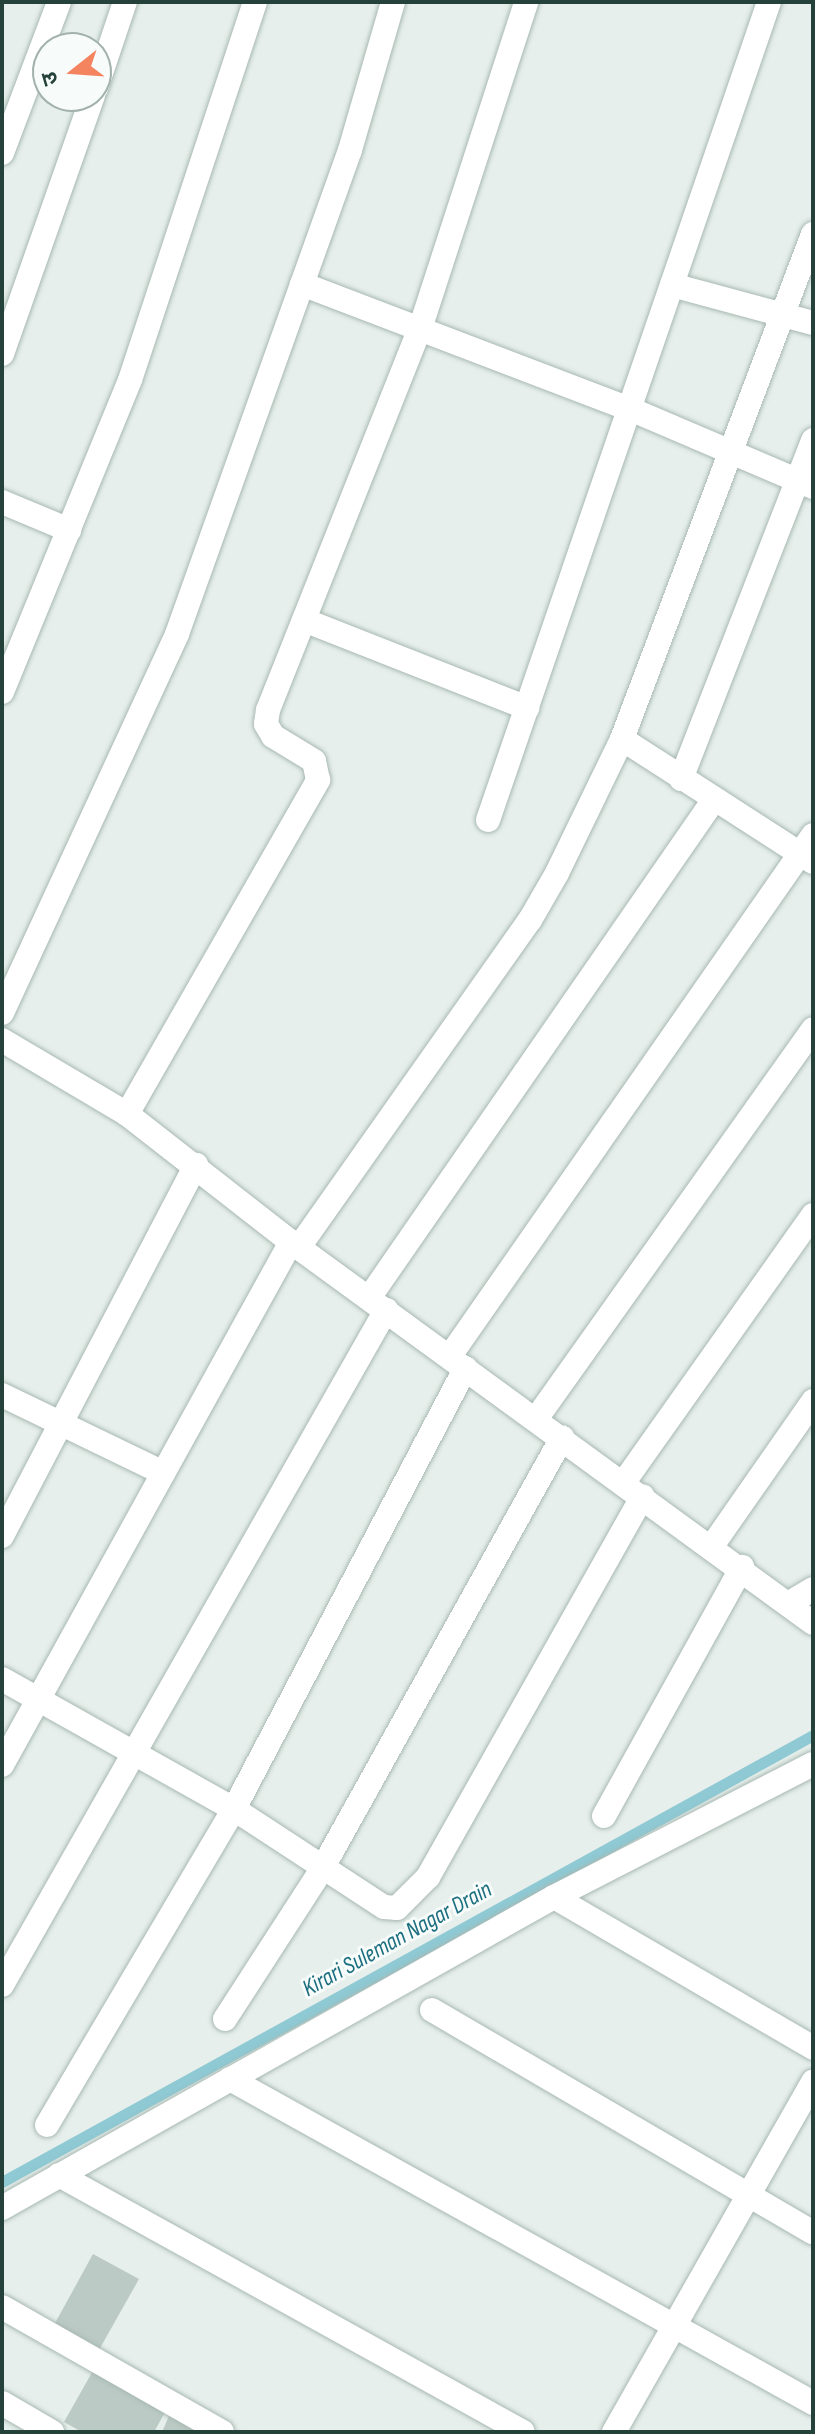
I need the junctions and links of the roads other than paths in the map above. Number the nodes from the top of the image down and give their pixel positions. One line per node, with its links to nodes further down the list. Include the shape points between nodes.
1 (59, 2): 9 (street)
2 (125, 2): 7 (street)
3 (255, 2): 22 (street, via 130,380)
4 (393, 2): 11 (street, via 350,150)
5 (526, 2): 15 (street)
6 (769, 2): 12 (street)
7 (112, 41)
8 (87, 112): 16 (street)
9 (2, 153)
10 (813, 234): 13 (street)
11 (302, 284): 15 (street); 31 (street, via 177,634)
12 (672, 285): 13 (street); 17 (street)
13 (782, 314): 14 (street); 19 (street)
14 (813, 323)
15 (420, 329): 17 (street); 23 (street)
16 (2, 354)
17 (630, 409): 19 (street); 25 (street)
18 (813, 440): 20 (street)
19 (730, 452): 20 (street); 26 (street)
20 (806, 483): 27 (street)
21 (2, 502): 22 (street)
22 (69, 530): 24 (street)
23 (304, 620): 25 (street); 34 (street, via 266,724 273,736 314,761 318,780)
24 (2, 692)
25 (527, 708): 29 (street)
26 (622, 739): 27 (street); 37 (street, via 530,920)
27 (681, 779): 28 (street)
28 (713, 801): 30 (street); 38 (street)
29 (488, 820)
30 (810, 851): 39 (street)
31 (2, 1013)
32 (813, 1029): 42 (street)
33 (2, 1040): 34 (street)
34 (127, 1114): 35 (street)
35 (196, 1165): 37 (street); 43 (street)
36 (813, 1215): 46 (street)
37 (295, 1244): 38 (street); 45 (street)
38 (378, 1304): 39 (street); 55 (street)
39 (458, 1362): 42 (street); 58 (street)
40 (2, 1395): 43 (street)
41 (813, 1401): 48 (street)
42 (536, 1419): 44 (street)
43 (62, 1424): 45 (street); 47 (street)
44 (562, 1437): 46 (street); 60 (street)
45 (163, 1473): 54 (street)
46 (633, 1489): 48 (street); 60 (street, via 428,1877 407,1901 384,1907)
47 (2, 1536)
48 (712, 1546): 49 (street)
49 (742, 1567): 51 (street); 59 (street)
50 (813, 1589): 51 (street)
51 (788, 1604): 52 (street)
52 (813, 1623)
53 (2, 1679): 54 (street)
54 (38, 1699): 55 (street); 57 (street)
55 (136, 1753): 58 (street); 62 (street)
56 (813, 1764): 61 (street)
57 (2, 1765)
58 (234, 1809): 60 (street); 68 (street)
59 (604, 1816)
60 (322, 1869): 64 (street)
61 (554, 1897): 65 (street); 66 (street)
62 (2, 1985)
63 (432, 2010): 70 (street)
64 (225, 2019)
65 (813, 2048)
66 (230, 2079): 69 (street); 74 (street)
67 (813, 2082): 70 (street)
68 (47, 2125)
69 (59, 2175): 71 (street); 79 (street)
70 (748, 2197): 72 (street); 74 (street)
71 (2, 2208)
72 (813, 2233)
73 (2, 2307): 78 (street)
74 (675, 2325): 76 (street); 80 (street)
75 (2, 2403): 77 (street)
76 (813, 2403)
77 (52, 2432)
78 (222, 2432)
79 (523, 2432)
80 (614, 2432)

